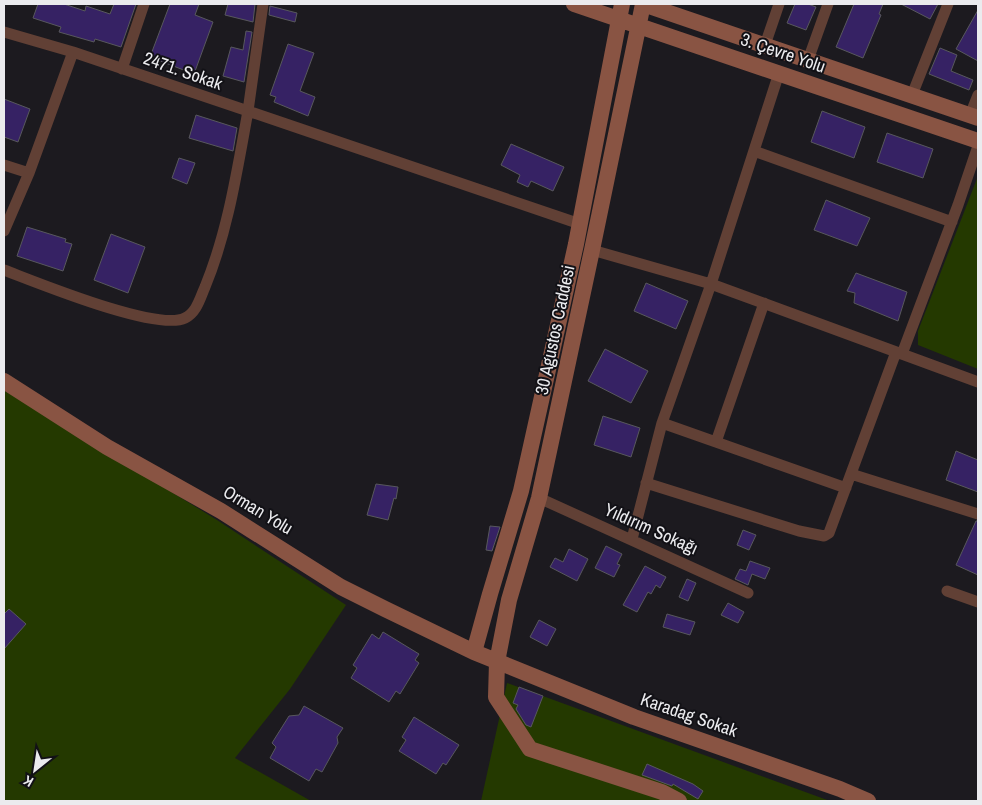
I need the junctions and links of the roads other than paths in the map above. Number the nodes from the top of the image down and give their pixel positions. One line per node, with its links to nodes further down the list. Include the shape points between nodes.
1 (144, 4): 14 (street)
2 (264, 4): 18 (street)
3 (574, 4): 8 (main road, 3. Çevre Yolu)
4 (643, 4): 9 (main road, 30 Agustos Caddesi); 11 (main road, 3. Çevre Yolu)
5 (779, 4): 11 (street)
6 (828, 4): 13 (street)
7 (948, 4): 16 (street)
8 (620, 11): 9 (main road, 3. Çevre Yolu); 26 (main road, 30 Agustos Caddesi)
9 (638, 25): 15 (main road, 3. Çevre Yolu); 28 (main road, 30 Agustos Caddesi)
10 (4, 32): 12 (street, 2471. Sokak)
11 (765, 45): 13 (main road, 3. Çevre Yolu)
12 (72, 52): 14 (street, 2471. Sokak); 24 (street)
13 (808, 60): 16 (main road, 3. Çevre Yolu)
14 (122, 69): 18 (street, 2471. Sokak)
15 (779, 74): 20 (main road, 3. Çevre Yolu); 22 (street)
16 (912, 95): 19 (main road, 3. Çevre Yolu)
17 (978, 95): 19 (street)
18 (248, 111): 26 (street, 2471. Sokak); 29 (street, via 224,234 195,310 185,318 171,321 128,312 63,293)
19 (974, 117)
20 (978, 141)
21 (978, 146): 25 (street)
22 (754, 151): 25 (street); 30 (street)
23 (4, 165): 24 (street)
24 (29, 174): 27 (street)
25 (952, 222): 32 (street)
26 (580, 224): 46 (main road, 30 Agustos Caddesi, via 521,492)
27 (4, 231)
28 (592, 250): 30 (street); 40 (main road, 30 Agustos Caddesi)
29 (4, 270)
30 (711, 284): 31 (street); 35 (street)
31 (764, 303): 32 (street); 36 (street)
32 (899, 353): 34 (street); 37 (street)
33 (4, 381): 46 (main road, Orman Yolu, via 107,447 221,511 341,587)
34 (978, 382)
35 (662, 423): 36 (street); 38 (street)
36 (716, 442): 39 (street)
37 (851, 474): 39 (street); 41 (street)
38 (646, 483): 39 (street, via 824,536 829,533); 42 (street)
39 (846, 488)
40 (539, 498): 42 (street, Yıldırım Sokağı); 47 (main road, 30 Agustos Caddesi, via 509,600)
41 (978, 514)
42 (632, 539): 44 (street, Yıldırım Sokağı)
43 (948, 591): 45 (street)
44 (748, 593)
45 (978, 602)
46 (474, 652): 47 (main road, Orman Yolu)
47 (497, 662): 48 (main road, 30 Agustos Caddesi, via 496,697 530,748 662,792); 49 (main road, Karadag Sokak, via 634,717)
48 (679, 801)
49 (868, 801)

